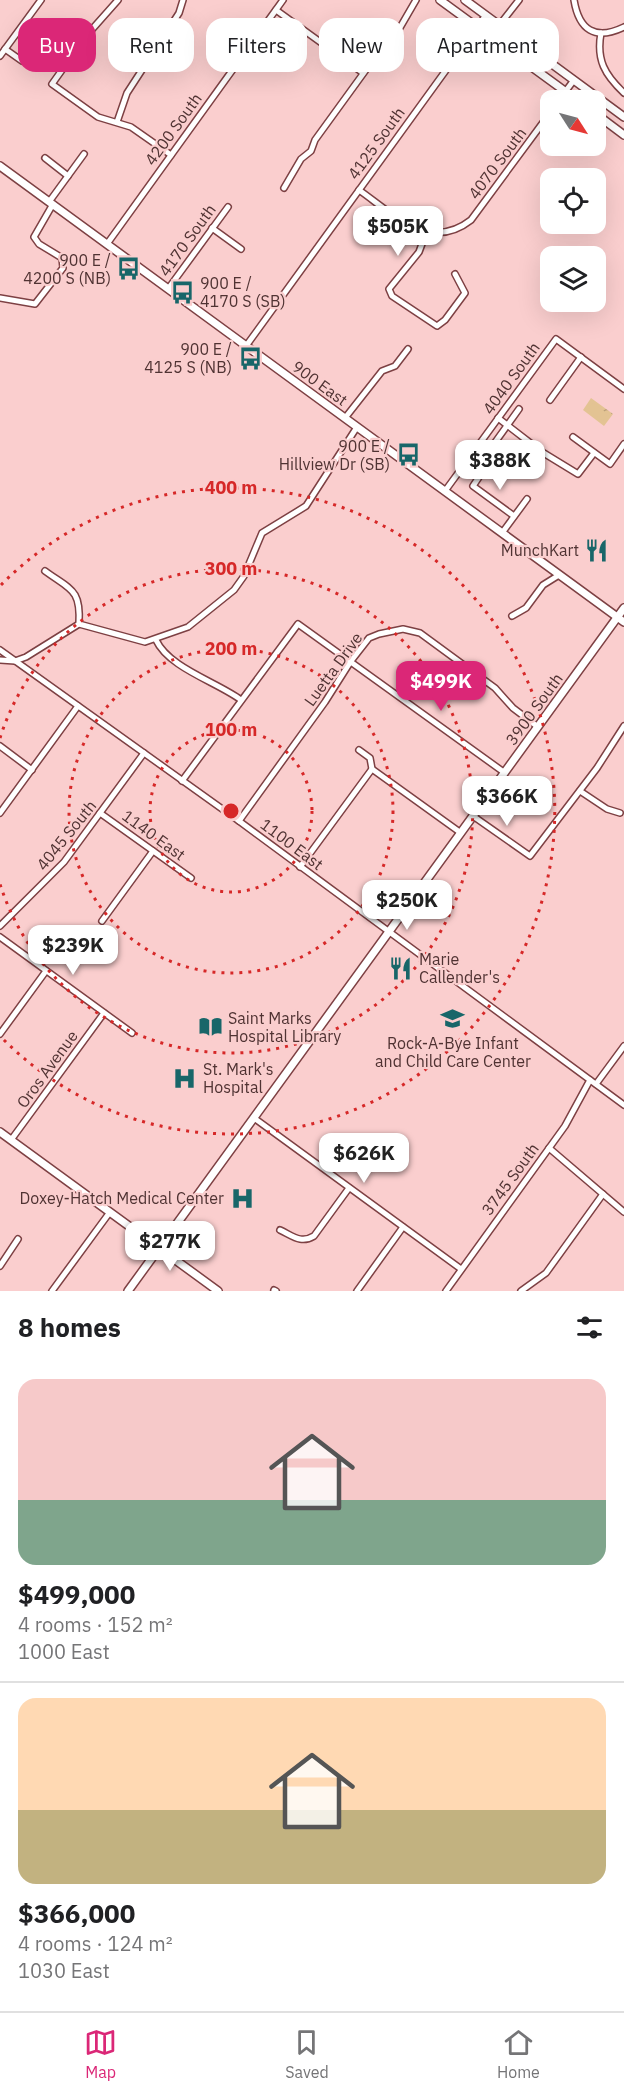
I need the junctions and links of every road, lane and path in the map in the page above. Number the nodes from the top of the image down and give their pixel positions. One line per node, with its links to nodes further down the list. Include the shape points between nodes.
1 (41, 0): 18 (street)
2 (118, 0): 30 (street, via 52,84 98,117)
3 (183, 0): 30 (street, via 179,13 127,93)
4 (283, 0): 10 (street, 4200 South)
5 (417, 0): 24 (street, via 387,51)
6 (440, 0): 12 (main road)
7 (465, 0): 11 (main road)
8 (519, 0): 15 (street)
9 (574, 0): 17 (street, via 581,23 592,32)
10 (276, 10): 24 (street); 35 (street, 4200 South)
11 (486, 15): 13 (street, 4125 South); 14 (main road)
12 (465, 18)
13 (484, 18)
14 (490, 18)
15 (505, 18)
16 (624, 27): 17 (street)
17 (601, 33): 28 (street, via 601,61 608,76)
18 (5, 49): 19 (street); 20 (street)
19 (0, 56)
20 (18, 58)
21 (559, 69): 25 (main road)
22 (444, 72): 40 (street, 4125 South)
23 (538, 72): 26 (main road)
24 (363, 74): 39 (street)
25 (574, 80): 27 (street); 29 (main road)
26 (563, 90)
27 (567, 90)
28 (624, 93)
29 (624, 117)
30 (117, 122): 35 (street, via 135,129)
31 (606, 122): 33 (main road)
32 (540, 127): 44 (street, 4070 South, via 471,220 456,229)
33 (624, 135)
34 (84, 154): 38 (street)
35 (171, 155): 45 (street, 4200 South)
36 (45, 158): 38 (street)
37 (0, 166): 41 (main road, 900 East)
38 (68, 176): 41 (street)
39 (284, 188)
40 (359, 190): 44 (street, via 414,229); 50 (street, 4125 South)
41 (53, 204): 45 (main road, 900 East); 49 (street, via 35,232 36,241 62,258 63,268 35,304)
42 (228, 207): 43 (street, 4170 South)
43 (213, 228): 46 (street); 48 (street, 4170 South)
44 (426, 233): 47 (street, via 419,252 389,289 392,296 437,326 465,292)
45 (107, 244): 48 (main road, 900 East)
46 (242, 249)
47 (455, 274)
48 (168, 289): 50 (main road, 900 East)
49 (0, 298)
50 (246, 346): 56 (main road, 900 East)
51 (408, 349): 56 (street, via 395,366 382,371)
52 (581, 357): 53 (street); 54 (street); 57 (street, 4040 South, via 556,339)
53 (624, 389)
54 (550, 400)
55 (519, 409): 58 (street)
56 (345, 418): 59 (main road, 900 East)
57 (498, 418): 58 (street); 63 (street, 4040 South)
58 (508, 425): 62 (street, via 578,474); 65 (street, via 489,452 487,465 473,486)
59 (357, 427): 63 (main road, 900 East); 73 (street, via 306,506 262,533 234,590 195,622)
60 (573, 437): 62 (street)
61 (624, 444): 62 (street, via 610,464)
62 (594, 453)
63 (445, 491): 66 (main road, 900 East)
64 (526, 499): 65 (street)
65 (514, 516): 66 (street)
66 (502, 533): 68 (main road, 900 East)
67 (45, 571): 72 (street, via 76,595 80,604)
68 (560, 575): 70 (street, via 543,585 526,608); 71 (main road, 900 East)
69 (624, 608): 71 (main road, 3900 South)
70 (512, 616)
71 (621, 620): 81 (main road, 3900 South)
72 (79, 624): 73 (street, via 136,641); 76 (street)
73 (156, 640): 78 (street, via 163,650 200,677)
74 (0, 650): 76 (street, 1100 East)
75 (0, 660): 76 (street)
76 (15, 661): 79 (street, 1100 East)
77 (351, 661): 78 (street, via 298,624); 81 (street, Luetta Drive, via 369,638 410,630 426,637 490,684); 87 (street); 94 (street, Luetta Drive)
78 (241, 700): 88 (street)
79 (78, 706): 84 (street, 1100 East); 86 (street)
80 (624, 726): 89 (street)
81 (538, 727): 87 (main road, 3900 South)
82 (0, 746): 86 (street)
83 (359, 750): 85 (street, via 370,758)
84 (144, 753): 88 (street, 1100 East); 91 (street, 4045 South)
85 (372, 769): 95 (street); 97 (street)
86 (32, 770): 90 (street)
87 (505, 772): 93 (main road, 3900 South)
88 (182, 781): 94 (street, 1100 East)
89 (580, 791): 92 (street); 93 (street, via 531,856)
90 (0, 813)
91 (100, 813): 96 (street, 1140 East); 100 (street, 4045 South, via 54,873)
92 (620, 813)
93 (473, 816): 95 (main road, 3900 South)
94 (239, 821): 97 (street, 1100 East)
95 (461, 833): 101 (main road, 3900 South)
96 (153, 851): 98 (street, 1140 East); 99 (street)
97 (300, 867): 101 (street, 1100 East)
98 (191, 878)
99 (102, 921)
100 (0, 926)
101 (388, 933): 108 (street, 1100 East); 111 (main road, 3900 South)
102 (0, 937): 103 (street)
103 (46, 971): 104 (street); 106 (street)
104 (104, 1013): 105 (street); 113 (street, Oros Avenue)
105 (132, 1033)
106 (0, 1034)
107 (624, 1046): 109 (street)
108 (590, 1080): 109 (street, 1100 East); 114 (street, 3745 South)
109 (596, 1084): 110 (street, 1100 East)
110 (624, 1104)
111 (254, 1118): 115 (street); 122 (main road, 3900 South)
112 (0, 1132): 113 (main road)
113 (11, 1140): 117 (main road)
114 (549, 1148): 116 (street); 124 (street, 3745 South)
115 (349, 1188): 119 (street); 120 (street, via 314,1236 301,1240)
116 (603, 1194): 118 (street); 130 (street, via 543,1276)
117 (110, 1212): 122 (main road); 125 (street)
118 (624, 1212)
119 (403, 1227): 124 (street); 128 (street)
120 (280, 1230)
121 (18, 1239): 123 (street)
122 (160, 1249): 126 (main road, 3900 South); 127 (main road)
123 (0, 1266)
124 (461, 1269): 129 (street, 3745 South)
125 (52, 1291)
126 (128, 1291)
127 (218, 1291)
128 (357, 1291)
129 (446, 1291)
130 (521, 1291)

